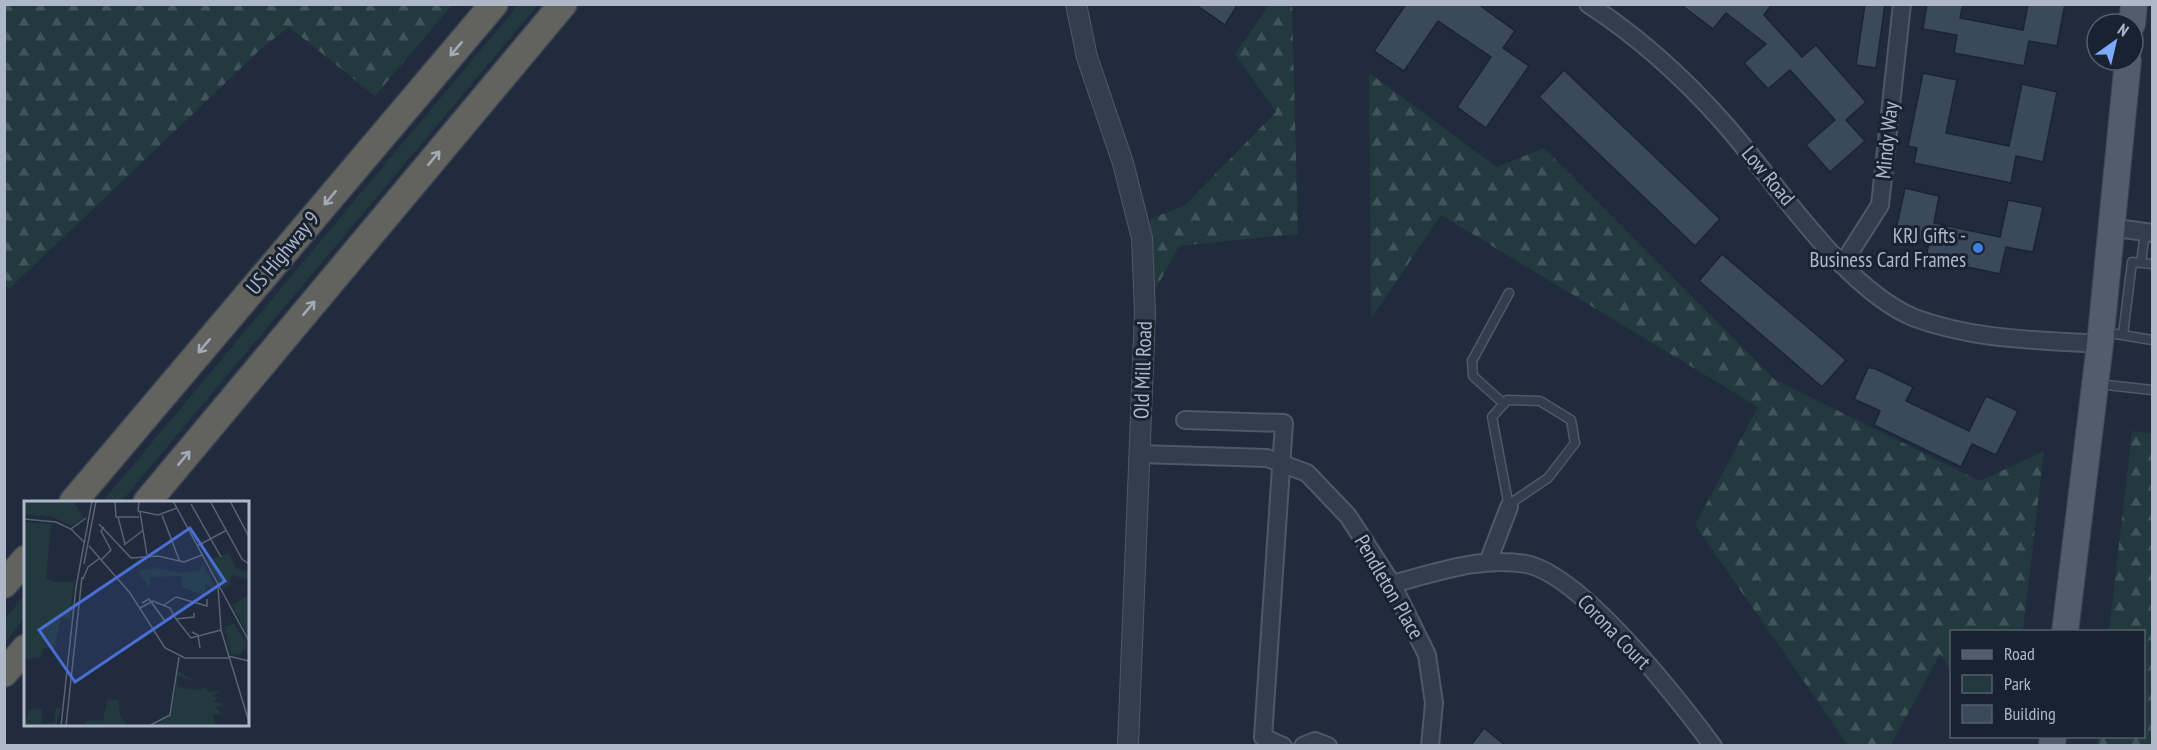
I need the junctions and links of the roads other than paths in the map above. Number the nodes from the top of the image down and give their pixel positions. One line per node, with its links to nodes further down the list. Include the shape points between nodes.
1 (494, 4): 21 (highway, US Highway 9, one-way to 21)
2 (563, 4): 22 (highway, one-way to 2)
3 (1076, 4): 19 (street, Old Mill Road, via 1087,57 1123,163 1142,238 1145,313)
4 (1588, 4): 11 (street, Low Road, via 1660,56 1722,121)
5 (1902, 4): 11 (street, Mindy Way, via 1880,205)
6 (2127, 72): 7 (main road)
7 (2110, 226): 8 (street); 13 (main road)
8 (2149, 232): 9 (lane)
9 (2141, 263): 10 (lane); 13 (lane, via 2132,262)
10 (2152, 264)
11 (1842, 265): 13 (street, Low Road, via 1879,297 1914,317 1956,331 2011,338)
12 (1509, 293): 17 (lane, via 1472,361 1473,376)
13 (2108, 337): 14 (lane); 15 (main road)
14 (2152, 340)
15 (2095, 384): 16 (lane); 28 (main road)
16 (2152, 390)
17 (1504, 404): 23 (lane, via 1492,417); 23 (lane, via 1507,400 1540,401 1571,420 1575,442 1548,478)
18 (1185, 420): 20 (street, via 1284,423)
19 (1140, 454): 20 (street, Pendleton Place, via 1267,458); 31 (street, Old Mill Road)
20 (1282, 464): 27 (street, Pendleton Place, via 1307,473 1348,516); 32 (street, via 1263,737)
21 (74, 501)
22 (148, 501)
23 (1509, 507): 25 (street)
24 (24, 561): 26 (highway)
25 (1488, 562): 27 (street, Corona Court); 36 (street, Corona Court, via 1527,564 1565,583 1618,630)
26 (4, 584)
27 (1392, 584): 35 (street, Pendleton Place, via 1427,655 1434,703)
28 (2065, 630)
29 (24, 650): 30 (highway)
30 (4, 673)
31 (1128, 746)
32 (1283, 746)
33 (1303, 746): 34 (street, via 1315,741)
34 (1328, 746)
35 (1430, 746)
36 (1713, 746)

